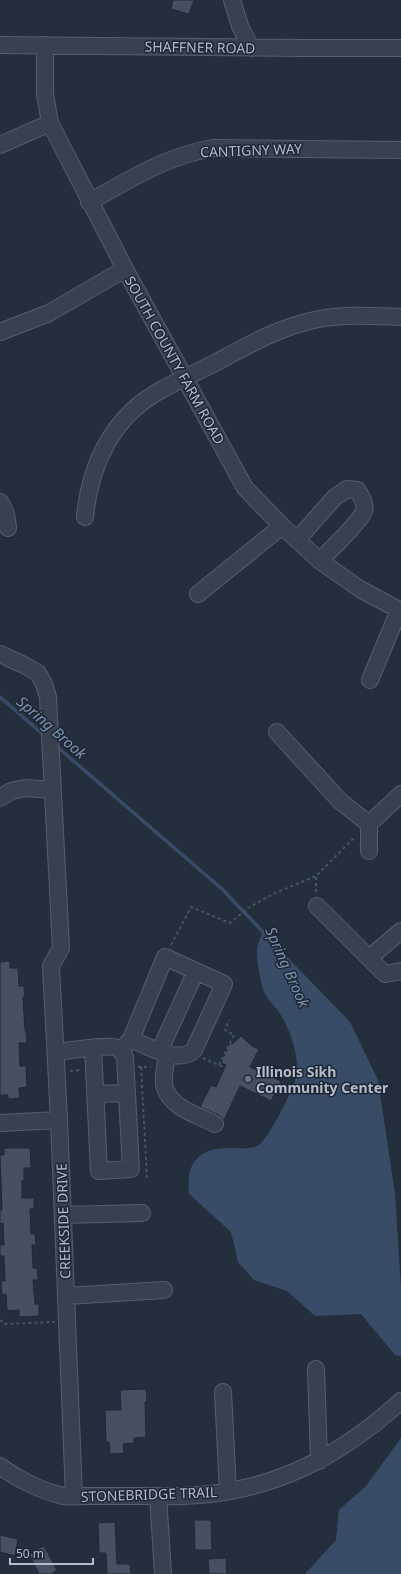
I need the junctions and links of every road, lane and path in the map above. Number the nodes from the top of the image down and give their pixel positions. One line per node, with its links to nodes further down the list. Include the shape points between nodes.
1 (232, 0): 4 (street, via 240,26)
2 (0, 45): 3 (street, SHAFFNER ROAD)
3 (45, 46): 4 (street, SHAFFNER ROAD); 6 (street, SOUTH COUNTY FARM ROAD, via 45,94)
4 (251, 48): 5 (street, SHAFFNER ROAD)
5 (401, 48)
6 (50, 123): 7 (street); 9 (street, SOUTH COUNTY FARM ROAD)
7 (0, 145)
8 (401, 150): 9 (street, CANTIGNY WAY, via 213,148 171,159)
9 (90, 202): 10 (street, SOUTH COUNTY FARM ROAD)
10 (125, 269): 12 (street, via 49,313); 13 (street, SOUTH COUNTY FARM ROAD)
11 (401, 316): 13 (street, via 334,317 291,325)
12 (0, 332)
13 (184, 379): 15 (street, via 144,401 115,431 96,463); 16 (street, SOUTH COUNTY FARM ROAD, via 245,488)
14 (0, 502): 17 (street, via 7,517)
15 (85, 518)
16 (282, 526): 18 (street, SOUTH COUNTY FARM ROAD); 20 (street)
17 (8, 528)
18 (297, 540): 19 (street, SOUTH COUNTY FARM ROAD); 19 (street, via 334,497 347,489 357,490 363,499 364,511)
19 (320, 561): 21 (street, SOUTH COUNTY FARM ROAD, via 360,590)
20 (198, 594)
21 (400, 611): 23 (street)
22 (0, 654): 25 (street, via 38,673 44,684 48,697)
23 (370, 680)
24 (276, 732): 28 (street, via 340,801)
25 (53, 790): 27 (street, via 25,788 11,791); 40 (street, CREEKSIDE DRIVE, via 61,948 51,966)
26 (401, 794): 28 (street)
27 (0, 798)
28 (369, 824): 29 (street); 30 (path)
29 (369, 851)
30 (316, 876): 31 (path); 33 (path, via 273,894 248,908 230,923 191,907)
31 (317, 906): 34 (street)
32 (401, 931): 34 (street)
33 (165, 957): 35 (street); 38 (street)
34 (369, 958): 36 (street, via 385,974)
35 (196, 971): 41 (street); 41 (street, via 224,984 194,1050 182,1057)
36 (401, 971)
37 (229, 1020): 42 (path, via 225,1030 234,1035)
38 (126, 1045): 39 (street); 41 (street); 44 (street)
39 (93, 1048): 40 (street); 45 (street)
40 (56, 1052): 46 (street, CREEKSIDE DRIVE)
41 (163, 1052): 48 (street, via 164,1087 174,1104)
42 (219, 1065)
43 (141, 1067): 49 (path)
44 (127, 1093): 45 (street); 45 (street, via 131,1169 99,1171)
45 (95, 1094)
46 (60, 1120): 47 (street); 51 (street, CREEKSIDE DRIVE)
47 (0, 1123)
48 (215, 1124)
49 (147, 1178)
50 (142, 1213): 51 (street)
51 (63, 1215): 53 (street, CREEKSIDE DRIVE)
52 (164, 1290): 53 (street)
53 (66, 1296): 55 (street, CREEKSIDE DRIVE)
54 (0, 1320): 55 (path, via 4,1324)
55 (67, 1322): 62 (street, CREEKSIDE DRIVE)
56 (316, 1369): 59 (street)
57 (223, 1392): 61 (street)
58 (398, 1405): 59 (street, STONEBRIDGE TRAIL, via 348,1444)
59 (319, 1461): 61 (street, STONEBRIDGE TRAIL, via 266,1482)
60 (0, 1466): 62 (street, STONEBRIDGE TRAIL, via 28,1483 64,1496)
61 (228, 1491): 63 (street, STONEBRIDGE TRAIL)
62 (74, 1496): 63 (street, STONEBRIDGE TRAIL)
63 (158, 1496): 64 (street)
64 (162, 1574)

